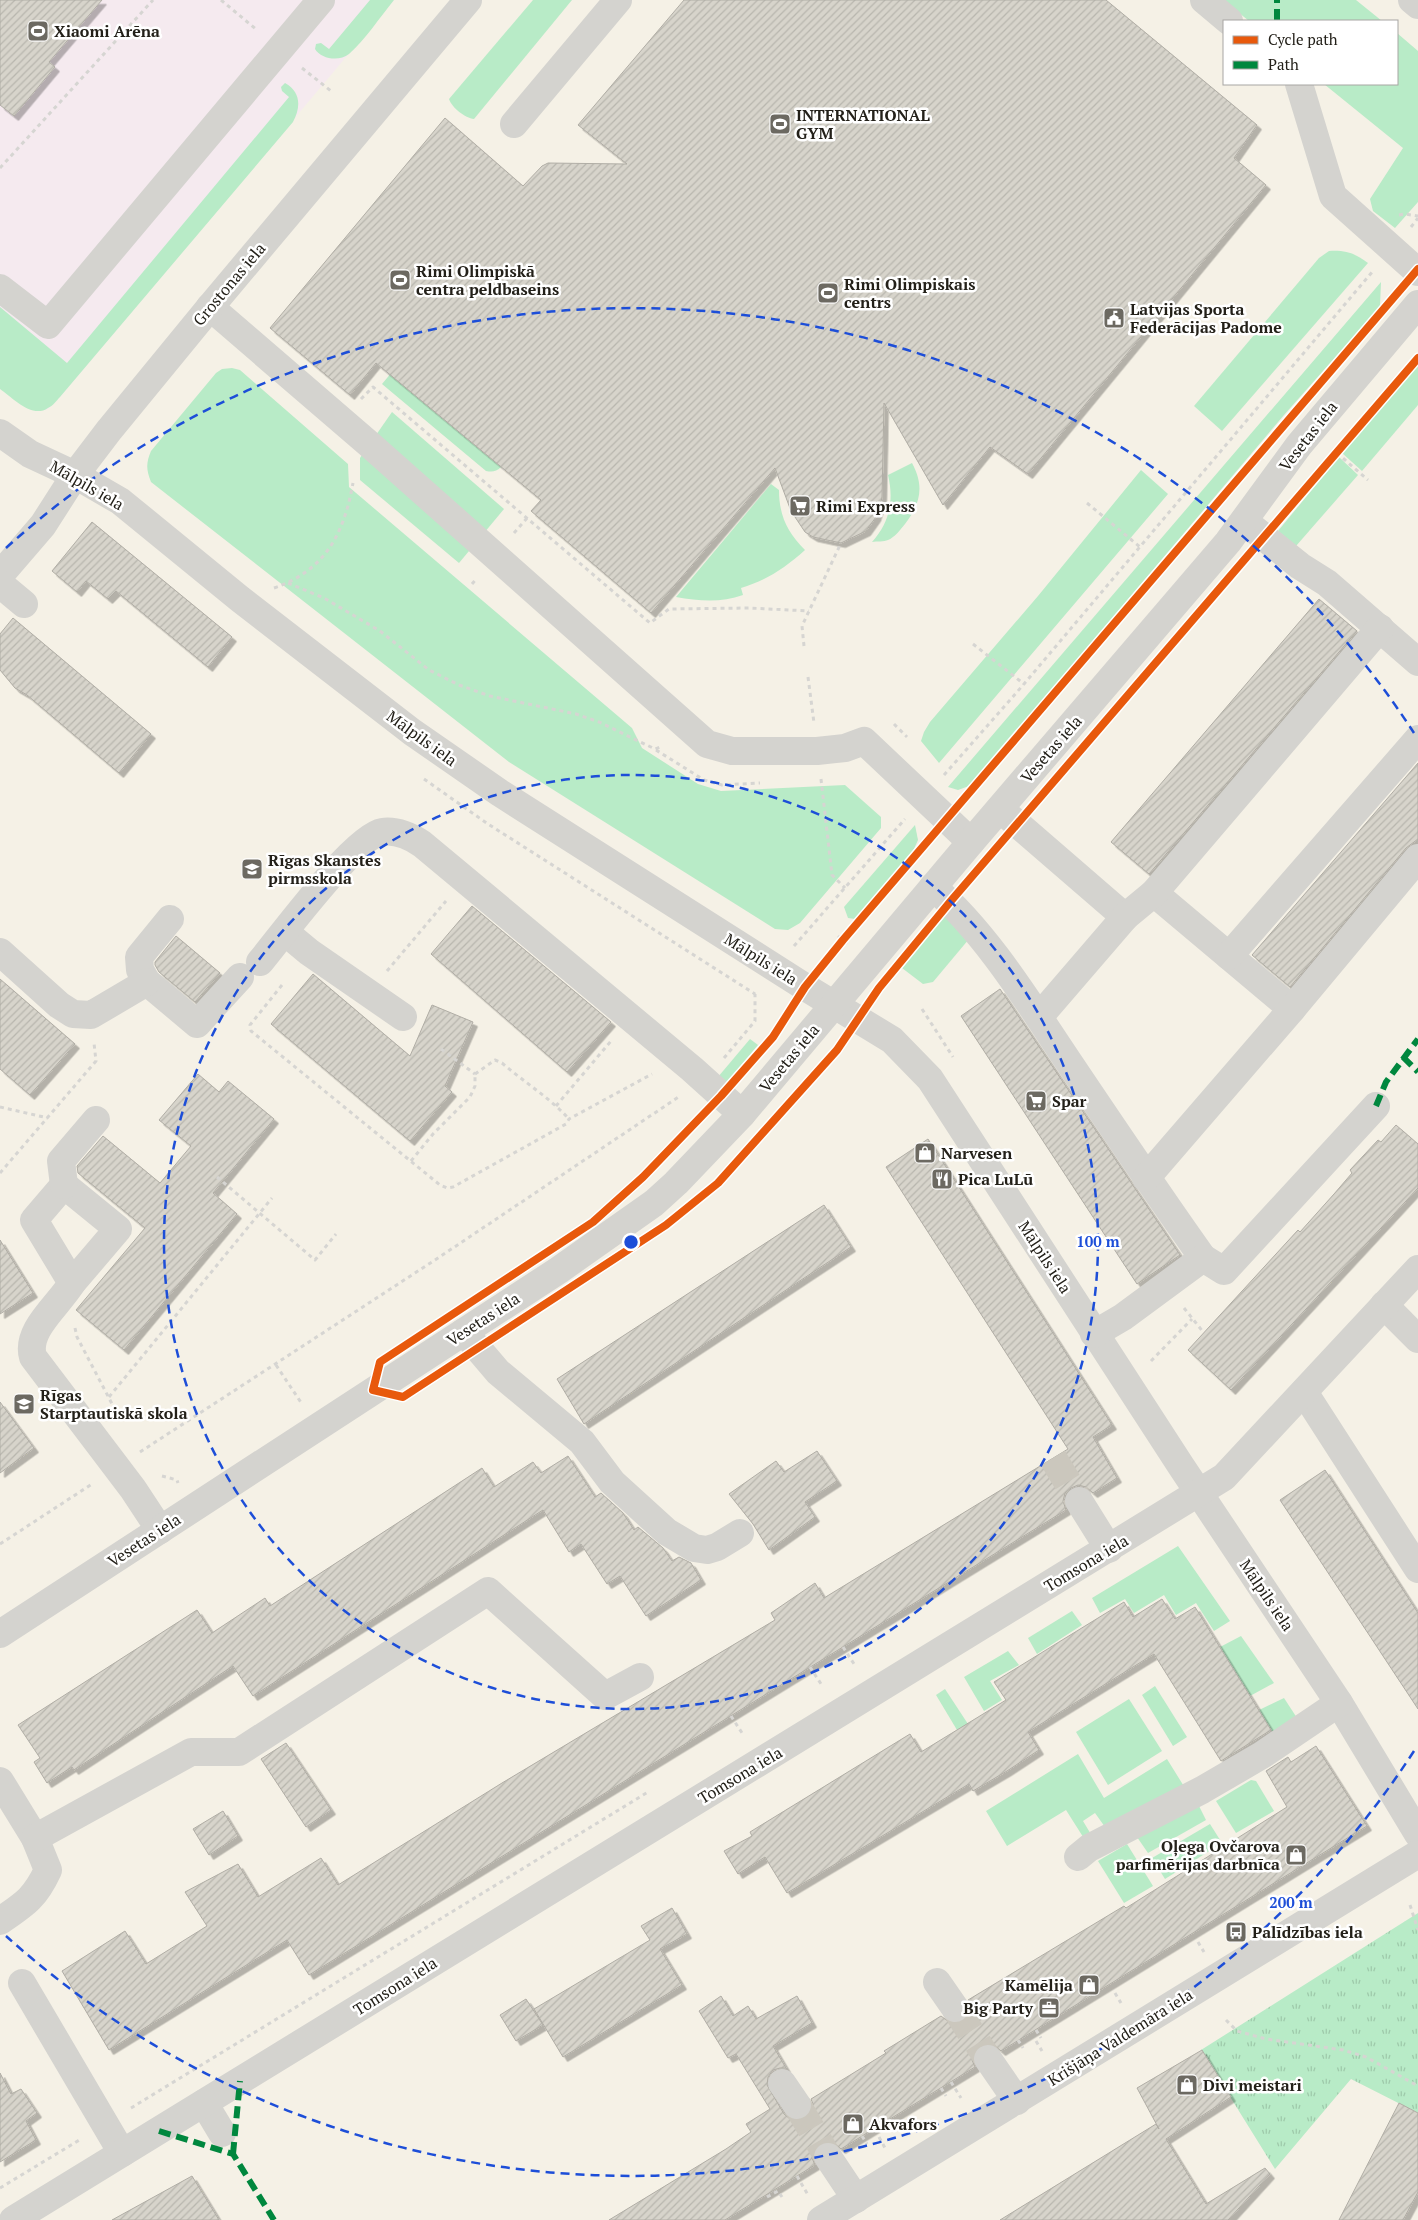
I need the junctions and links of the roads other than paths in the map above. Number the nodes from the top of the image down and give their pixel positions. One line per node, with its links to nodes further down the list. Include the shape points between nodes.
1 (320, 0): 11 (street, via 48,326)
2 (468, 0): 13 (street, Grostonas iela)
3 (618, 0): 9 (street)
4 (1204, 0): 7 (street)
5 (1412, 0): 6 (street)
6 (1418, 5)
7 (1228, 20)
8 (1299, 85): 10 (street, via 1334,196)
9 (514, 124)
10 (1418, 272)
11 (0, 288)
12 (1418, 304): 16 (street, Vesetas iela, via 1299,445)
13 (210, 307): 15 (street, Grostonas iela); 24 (street, via 707,744 732,751 817,751 845,748 864,741)
14 (0, 433): 15 (street, Mālpils iela, via 30,454)
15 (75, 475): 17 (street, Grostonas iela, via 42,525); 34 (street, Mālpils iela, via 120,502 412,732 500,793)
16 (1244, 521): 20 (street, via 1300,566 1327,583); 23 (street, Vesetas iela)
17 (0, 575)
18 (0, 584): 19 (street)
19 (24, 604)
20 (1380, 628): 21 (street); 27 (street)
21 (1418, 662)
22 (1418, 739): 32 (street)
23 (1000, 808): 24 (street, Vesetas iela); 28 (street)
24 (971, 842): 26 (street, Vesetas iela)
25 (1418, 858): 35 (street)
26 (933, 887): 34 (street, Vesetas iela); 37 (street, via 983,940)
27 (1154, 893): 28 (street); 32 (street)
28 (1126, 917): 37 (street)
29 (170, 919): 33 (street, via 139,957 140,970)
30 (285, 932): 33 (street, via 197,1024); 36 (street); 39 (street, via 348,856 369,838 381,832 411,837)
31 (0, 952): 33 (street, via 58,1005 74,1014 91,1015)
32 (1229, 956): 35 (street)
33 (147, 982)
34 (834, 1005): 39 (street, Vesetas iela); 48 (street, Mālpils iela, via 892,1040 930,1079)
35 (1292, 1010): 41 (street)
36 (403, 1017)
37 (1039, 1018): 41 (street)
38 (1376, 1106): 43 (street, via 1224,1270)
39 (742, 1114): 47 (street, Vesetas iela, via 654,1203)
40 (96, 1120): 42 (street, via 61,1161)
41 (1146, 1178): 43 (street)
42 (64, 1184): 45 (street, via 34,1220); 45 (street, via 118,1229)
43 (1204, 1258): 48 (street)
44 (1418, 1269): 46 (street, Tomsona iela)
45 (72, 1283): 53 (street, via 41,1323 31,1342 31,1350 41,1370)
46 (1384, 1305): 49 (street); 50 (street, Tomsona iela)
47 (464, 1332): 53 (street, Vesetas iela); 54 (street, via 498,1372 582,1442 612,1482 667,1532 694,1548 707,1550)
48 (1094, 1334): 51 (street, Mālpils iela)
49 (1418, 1339)
50 (1304, 1392): 51 (street, Tomsona iela, via 1224,1477); 56 (street)
51 (1200, 1494): 55 (street, Tomsona iela); 59 (street, Mālpils iela)
52 (1080, 1502): 55 (street)
53 (160, 1530): 57 (street, Vesetas iela)
54 (740, 1533)
55 (1109, 1549): 72 (street, Tomsona iela)
56 (1418, 1570)
57 (2, 1628)
58 (640, 1677): 62 (street, via 605,1696 488,1591 239,1752 191,1752)
59 (1339, 1703): 61 (street, Mālpils iela); 64 (street, via 1262,1755)
60 (0, 1781): 62 (street)
61 (1418, 1834)
62 (35, 1838): 65 (street, via 48,1870 39,1889 26,1904)
63 (1418, 1854): 71 (street, Krišjāņa Valdemāra iela)
64 (1078, 1857)
65 (0, 1921)
66 (937, 1982): 68 (street)
67 (22, 1983): 75 (street)
68 (955, 2008)
69 (988, 2059): 71 (street)
70 (782, 2083): 73 (street)
71 (1017, 2101): 77 (street, Krišjāņa Valdemāra iela)
72 (204, 2103): 74 (street); 75 (street, Tomsona iela)
73 (797, 2105)
74 (222, 2133)
75 (122, 2153): 78 (street, Tomsona iela)
76 (828, 2157): 77 (street)
77 (856, 2199): 79 (street, Krišjāņa Valdemāra iela)
78 (13, 2220)
79 (821, 2220)

